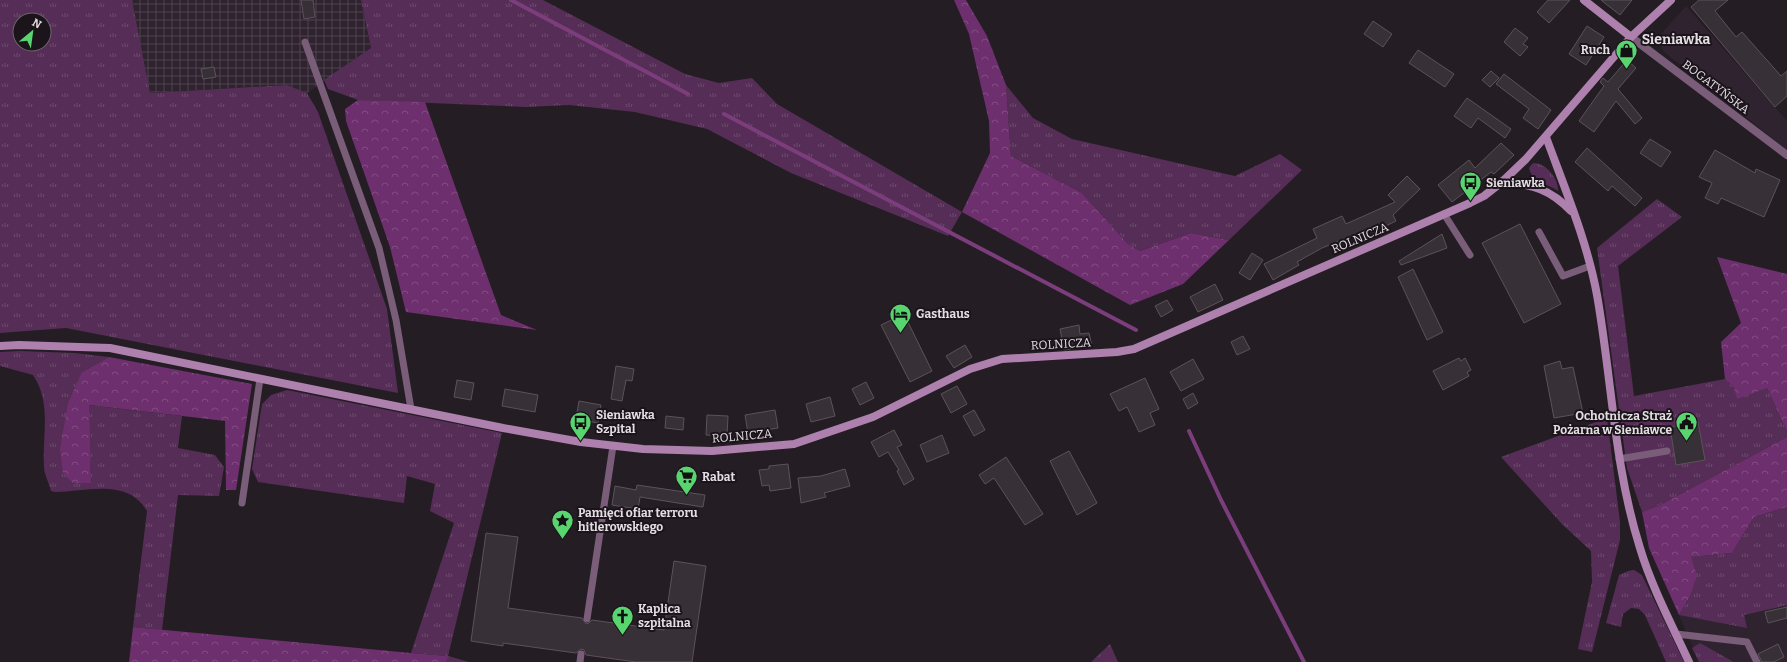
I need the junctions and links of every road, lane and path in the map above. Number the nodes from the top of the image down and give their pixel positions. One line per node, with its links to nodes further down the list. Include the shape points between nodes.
1 (1584, 0): 3 (street)
2 (1671, 0): 3 (street, ROLNICZA)
3 (1631, 37): 5 (street, ROLNICZA); 6 (street, BOGATYŃSKA)
4 (305, 42): 15 (lane, via 379,248 396,320)
5 (1546, 137): 7 (street, ROLNICZA); 9 (street)
6 (1787, 155)
7 (1503, 181): 8 (street, ROLNICZA, via 1484,196); 9 (street, via 1542,189 1561,200)
8 (1444, 214): 11 (lane); 16 (street, ROLNICZA, via 1134,349 1002,359 970,368 873,417 794,444 712,452)
9 (1574, 214): 12 (street)
10 (1539, 232): 12 (lane, via 1563,276)
11 (1470, 255)
12 (1590, 266): 18 (street, via 1597,295)
13 (0, 346): 14 (street, ROLNICZA, via 110,348)
14 (260, 379): 15 (street, ROLNICZA); 19 (lane)
15 (411, 409): 16 (street, ROLNICZA, via 503,428)
16 (613, 446): 20 (lane)
17 (1667, 450): 18 (lane)
18 (1619, 459): 21 (street, via 1640,548)
19 (242, 503)
20 (587, 619)
21 (1676, 634): 24 (street); 25 (lane, via 1747,642)
22 (582, 654): 23 (lane)
23 (580, 662)
24 (1689, 662)
25 (1757, 662)

